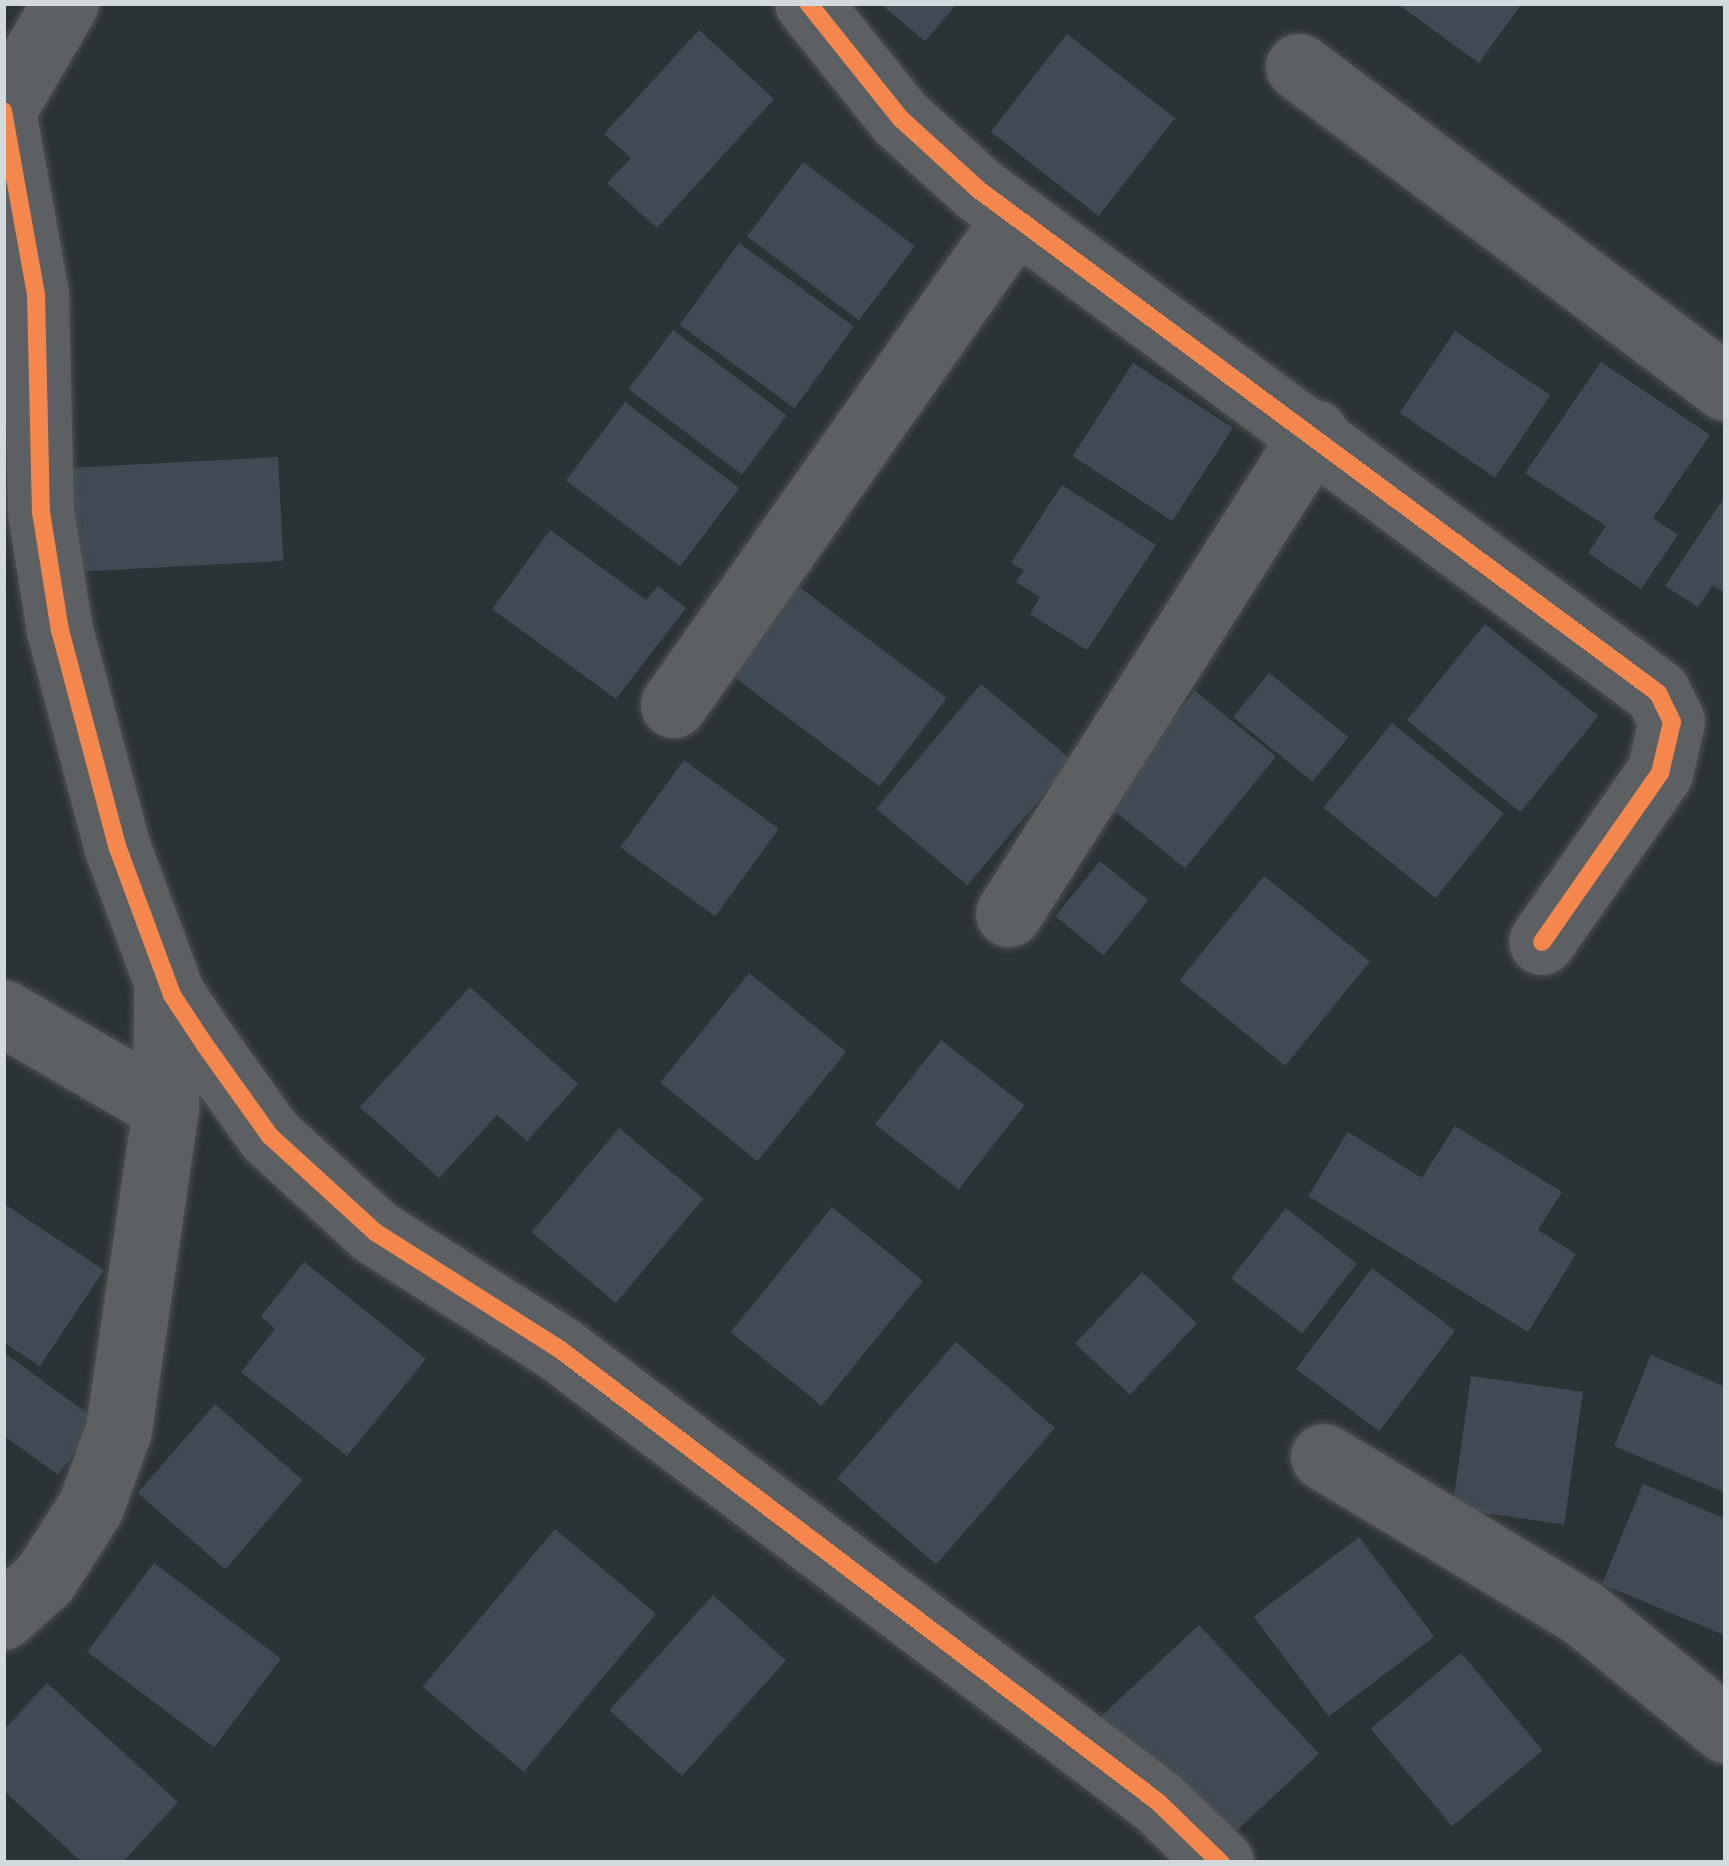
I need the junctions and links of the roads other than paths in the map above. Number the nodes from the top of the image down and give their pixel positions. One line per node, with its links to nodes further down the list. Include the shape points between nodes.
1 (66, 3): 4 (street)
2 (808, 3): 5 (street, via 901,119)
3 (1299, 67): 6 (street)
4 (3, 111): 11 (street, via 36,294 41,512 60,630 117,845)
5 (1016, 219): 7 (street); 8 (street)
6 (1726, 388)
7 (1315, 433): 9 (street); 10 (street, via 1636,671 1672,722 1660,773)
8 (674, 705)
9 (1010, 914)
10 (1542, 943)
11 (166, 980): 13 (street); 19 (street, via 271,1136 331,1196 558,1348 1158,1802)
12 (3, 1013): 13 (street)
13 (166, 1108): 15 (street, via 136,1366)
14 (1324, 1457): 18 (street, via 1583,1613)
15 (89, 1510): 16 (street); 17 (street, via 44,1579)
16 (3, 1549)
17 (3, 1617)
18 (1726, 1730)
19 (1221, 1863)

